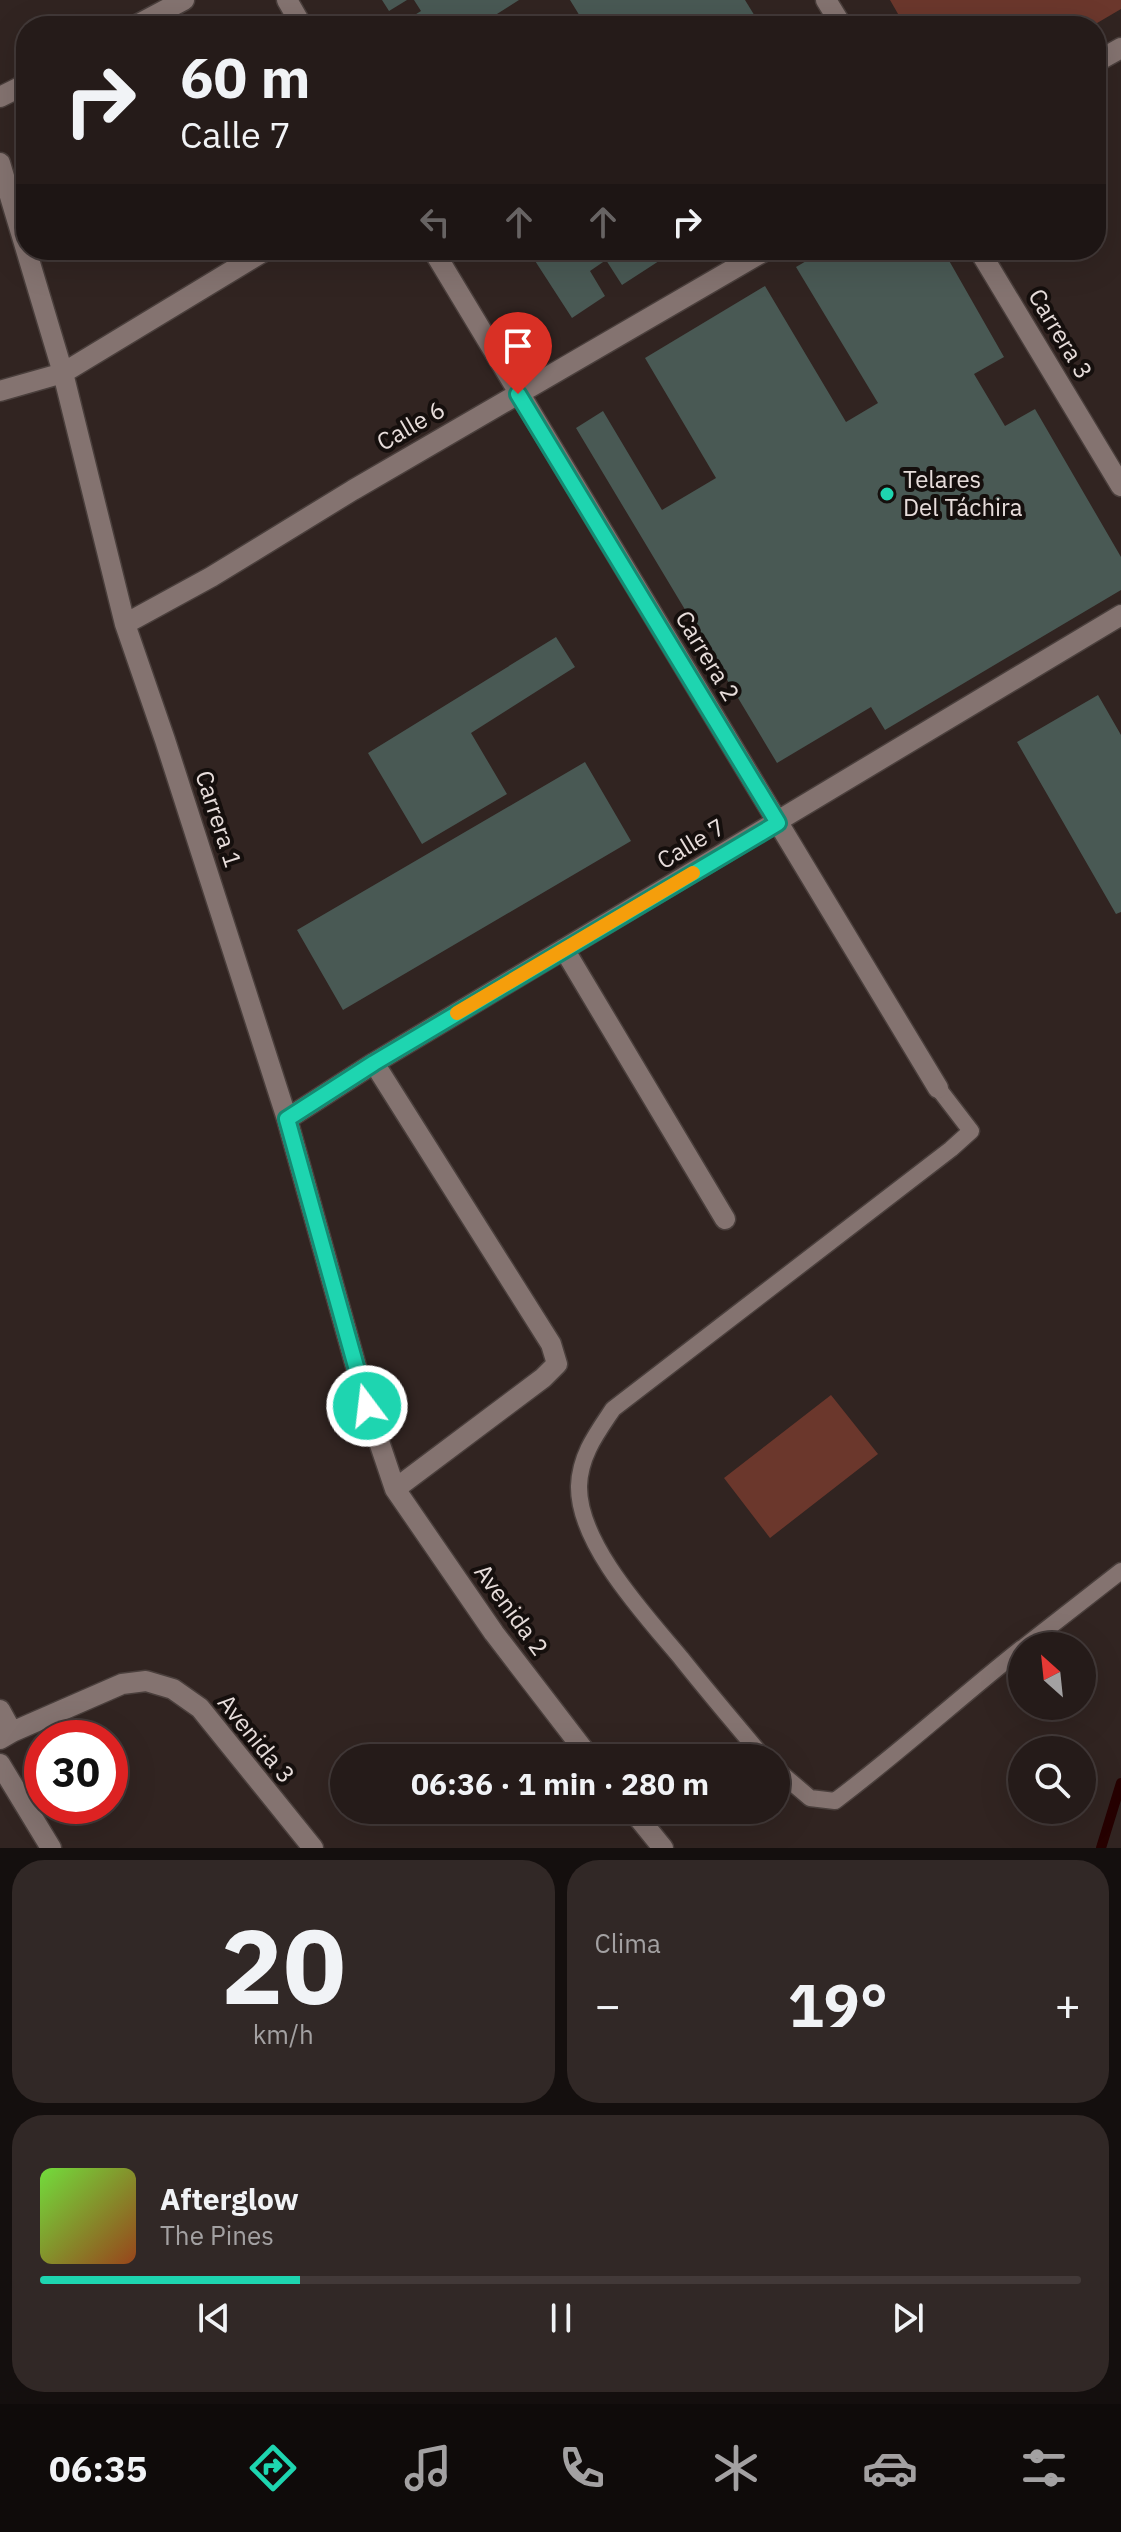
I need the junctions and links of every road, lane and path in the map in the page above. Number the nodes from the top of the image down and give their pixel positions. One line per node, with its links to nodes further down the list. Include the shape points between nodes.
1 (184, 0): 2 (street)
2 (154, 16)
3 (0, 163): 4 (street, Carrera 1)
4 (16, 216)
5 (29, 260): 10 (street, Carrera 1)
6 (249, 260): 10 (street)
7 (439, 260): 12 (street, Carrera 2)
8 (749, 260): 12 (street, Calle 6)
9 (985, 260): 13 (street, Carrera 3)
10 (63, 373): 11 (street); 15 (street, Carrera 1)
11 (0, 391)
12 (518, 394): 15 (street, Calle 6); 16 (street, Carrera 2)
13 (1121, 486)
14 (1121, 615): 16 (street, Calle 7)
15 (125, 624): 20 (street, Carrera 1)
16 (778, 823): 17 (street, Calle 7); 19 (street, Carrera 2)
17 (564, 949): 18 (street, Calle 7); 21 (street)
18 (374, 1063): 20 (street, Calle 7); 22 (street, via 551,1344 557,1364)
19 (938, 1088): 29 (lane, via 971,1131 613,1409 587,1446 579,1487 589,1530 610,1569)
20 (287, 1119): 22 (street, Carrera 1)
21 (725, 1219)
22 (395, 1489): 28 (street, Avenida 2, via 494,1633)
23 (1121, 1571): 24 (lane)
24 (1043, 1632)
25 (1008, 1660): 31 (lane, via 835,1801 810,1798)
26 (0, 1710): 27 (street)
27 (6, 1736): 34 (street, Avenida 3, via 122,1684 146,1681 173,1689 200,1708)
28 (579, 1744)
29 (752, 1744)
30 (0, 1764): 33 (street)
31 (790, 1781)
32 (643, 1824): 35 (street)
33 (51, 1848)
34 (313, 1848)
35 (663, 1848)

